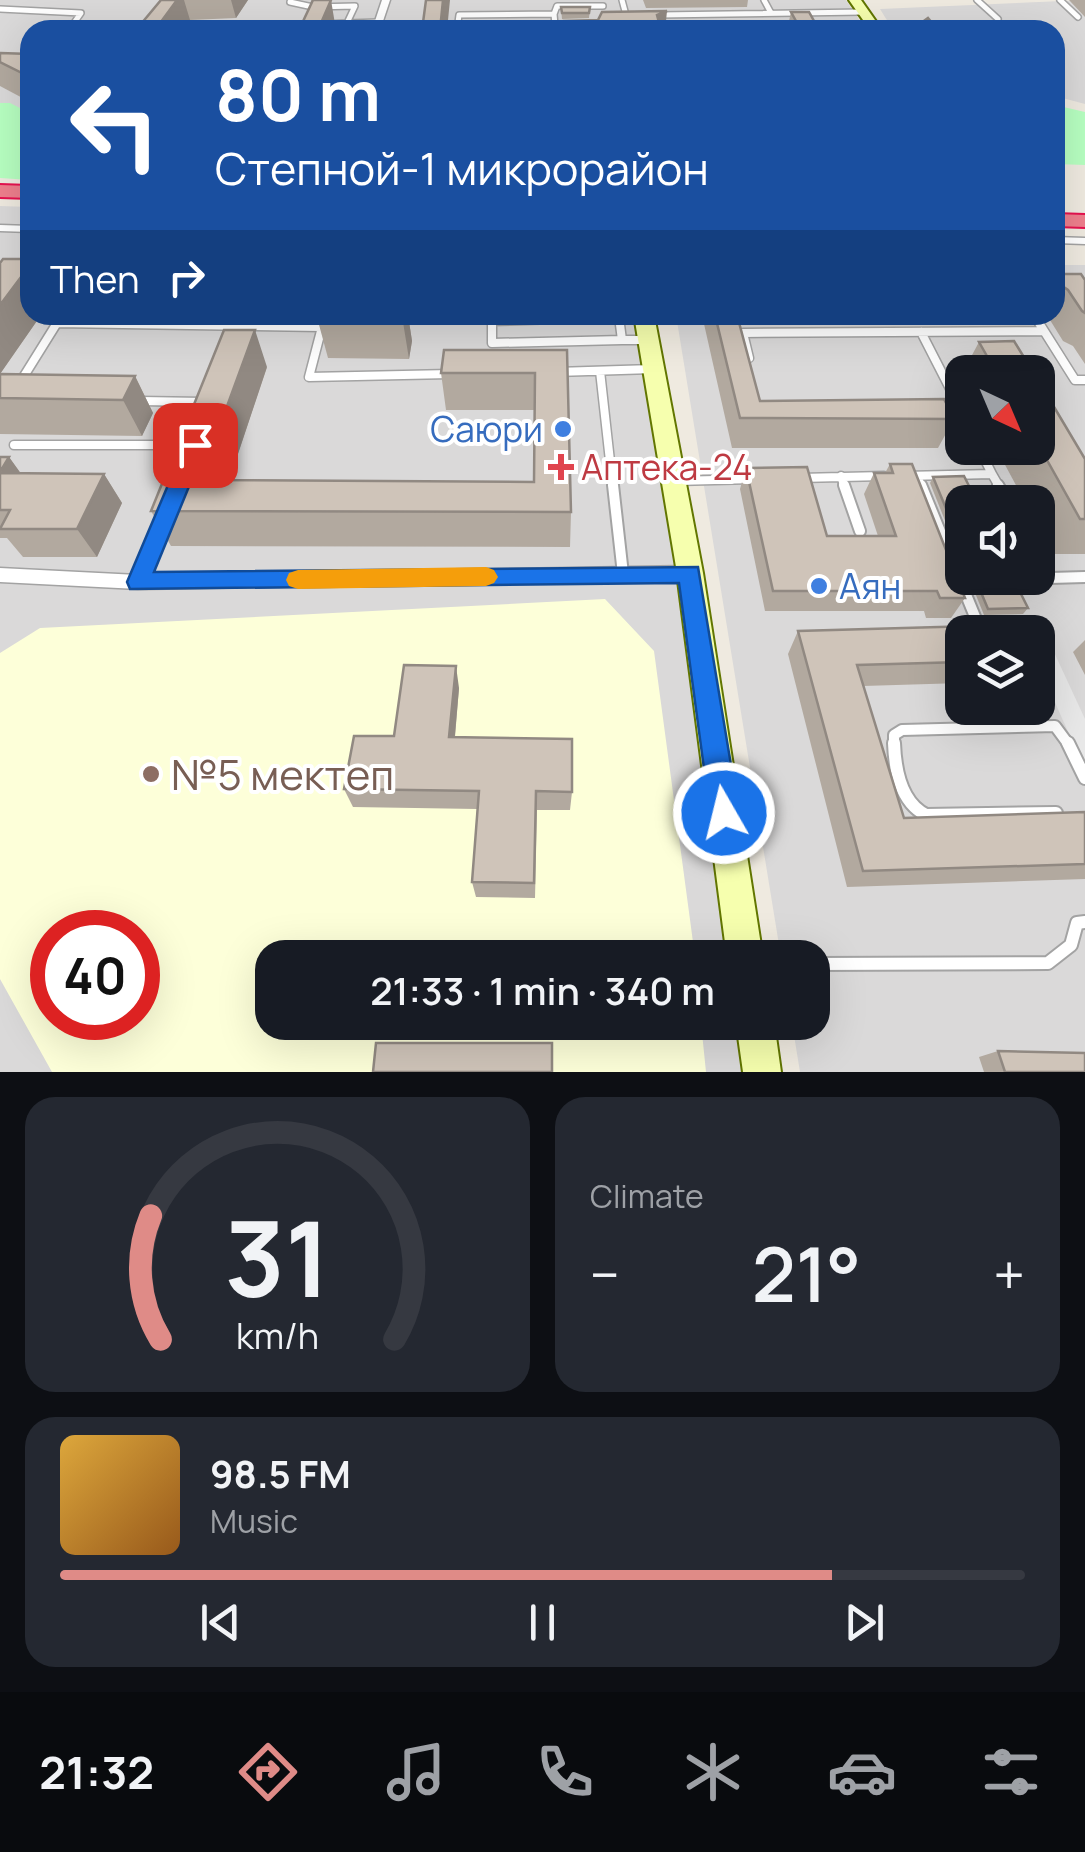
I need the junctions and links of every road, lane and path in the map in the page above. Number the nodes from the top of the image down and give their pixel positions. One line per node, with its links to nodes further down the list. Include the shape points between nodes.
1 (622, 0): 15 (lane)
2 (764, 0): 13 (lane)
3 (855, 0): 10 (street)
4 (976, 0): 17 (lane)
5 (1060, 0): 18 (lane)
6 (290, 2): 7 (lane)
7 (314, 3): 20 (lane, via 354,6)
8 (603, 6): 12 (lane, via 557,6)
9 (0, 10): 19 (lane, via 81,13)
10 (863, 12): 11 (lane); 25 (street)
11 (800, 13): 13 (lane); 24 (lane)
12 (554, 14): 21 (lane); 22 (lane)
13 (772, 14): 16 (lane)
14 (595, 15): 15 (lane)
15 (626, 15): 16 (lane)
16 (662, 15): 23 (lane)
17 (998, 18)
18 (1078, 18)
19 (76, 20)
20 (349, 20)
21 (458, 20)
22 (554, 20)
23 (663, 20)
24 (804, 20)
25 (869, 20)
26 (56, 325): 42 (lane)
27 (280, 325): 39 (lane, via 322,327 309,377)
28 (492, 325): 32 (lane, via 492,343)
29 (840, 325): 34 (lane)
30 (1040, 325): 31 (lane)
31 (1044, 331): 33 (lane); 41 (lane, via 1076,380)
32 (638, 332): 37 (street)
33 (921, 332): 34 (lane); 40 (lane)
34 (844, 333): 35 (lane, via 743,333)
35 (750, 367)
36 (600, 370): 37 (lane); 38 (lane); 59 (lane)
37 (653, 370): 55 (street)
38 (543, 372)
39 (467, 374)
40 (945, 379)
41 (1085, 380)
42 (9, 400)
43 (136, 401): 44 (lane, via 213,402)
44 (207, 416)
45 (926, 422): 46 (lane)
46 (945, 422)
47 (14, 445): 48 (lane, via 195,445)
48 (188, 462)
49 (988, 465): 50 (lane)
50 (992, 474): 52 (lane); 56 (lane)
51 (840, 476): 52 (lane); 54 (lane); 58 (lane)
52 (917, 476): 65 (lane)
53 (770, 478): 55 (lane)
54 (787, 478)
55 (672, 481): 60 (street)
56 (998, 485)
57 (167, 514): 64 (lane)
58 (860, 532)
59 (623, 574): 60 (street); 64 (street)
60 (690, 574): 69 (street)
61 (0, 575): 64 (street)
62 (1085, 577): 63 (lane)
63 (1055, 578)
64 (138, 582)
65 (974, 615)
66 (1085, 778): 67 (lane, via 1055,726 894,735 914,812)
67 (1065, 812)
68 (1085, 922): 70 (lane, via 1048,964)
69 (743, 940)
70 (830, 964)
71 (758, 1040): 72 (street)
72 (762, 1072)

